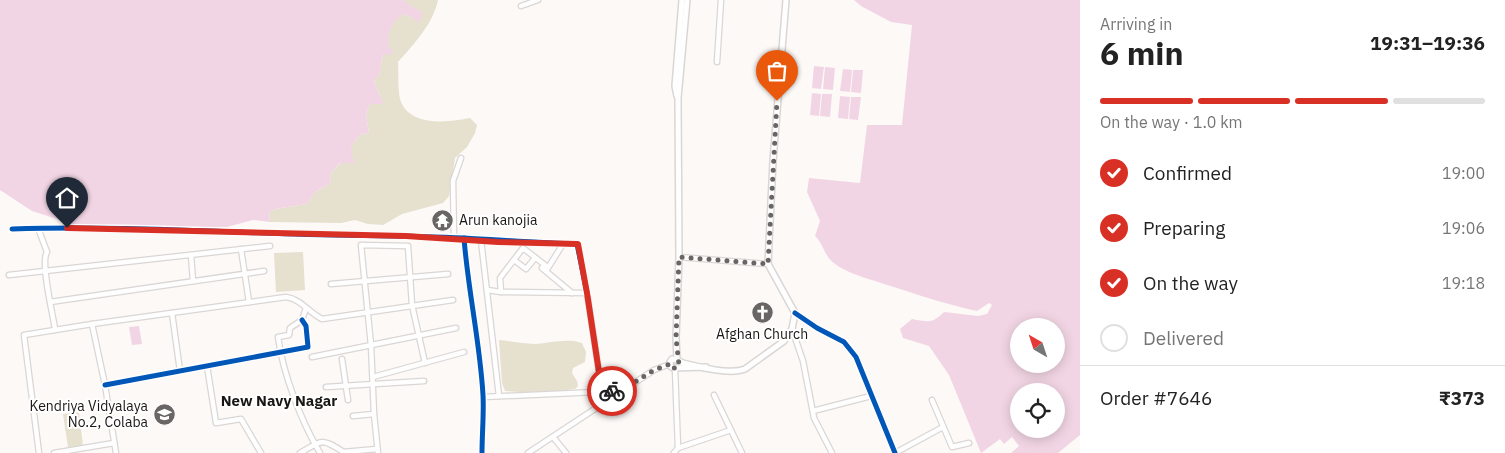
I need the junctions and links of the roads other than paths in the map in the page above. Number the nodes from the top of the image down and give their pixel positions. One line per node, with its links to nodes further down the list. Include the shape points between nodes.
1 (538, 0): 6 (street)
2 (682, 0): 8 (main road, via 675,86)
3 (687, 0): 8 (main road)
4 (722, 0): 7 (street)
5 (786, 0): 22 (main road)
6 (522, 6)
7 (717, 62)
8 (678, 98): 19 (main road)
9 (461, 158): 12 (street, via 453,181)
10 (38, 228): 11 (street); 12 (street); 23 (street, via 47,252)
11 (12, 229)
12 (454, 238): 13 (street)
13 (464, 238): 14 (street); 75 (street)
14 (481, 240): 15 (street); 33 (street)
15 (563, 244): 25 (street); 36 (street, via 578,244)
16 (270, 246): 17 (street)
17 (241, 249): 18 (street); 26 (street)
18 (191, 254): 23 (street); 31 (street)
19 (679, 257): 22 (street); 51 (main road)
20 (535, 258): 21 (street, via 523,248); 21 (street, via 526,270); 25 (street)
21 (514, 260): 34 (street, via 500,278)
22 (768, 264): 44 (main road)
23 (45, 271): 28 (street); 38 (street)
24 (264, 271): 26 (street)
25 (546, 271): 35 (street)
26 (245, 274): 31 (street); 39 (street)
27 (448, 274): 29 (street)
28 (9, 275)
29 (411, 277): 30 (street); 30 (street, via 408,246 361,245); 40 (street)
30 (364, 281): 32 (street); 43 (street)
31 (193, 282): 38 (street)
32 (331, 284)
33 (487, 290): 34 (street); 73 (street)
34 (501, 292): 35 (street)
35 (572, 293): 36 (street)
36 (587, 293): 71 (street)
37 (453, 300): 40 (street)
38 (50, 302): 49 (street)
39 (249, 302): 41 (street, via 286,297 295,298); 42 (street)
40 (412, 305): 43 (street); 50 (street)
41 (306, 308): 43 (street, via 322,319); 45 (street)
42 (172, 312): 46 (street); 63 (street)
43 (368, 312): 52 (street)
44 (795, 313): 48 (main road); 74 (street, via 844,342 856,357)
45 (302, 320): 54 (street, via 290,328 289,335 278,337); 54 (street, via 306,326 308,348)
46 (92, 324): 49 (street); 67 (street)
47 (456, 328): 50 (street)
48 (792, 329): 61 (main road, via 784,341 745,369 728,372); 78 (street, via 803,361)
49 (55, 330): 90 (street, via 24,335)
50 (419, 335): 52 (street); 58 (street)
51 (676, 338): 57 (main road); 59 (main road)
52 (371, 345): 55 (street); 64 (street)
53 (464, 352): 58 (street)
54 (280, 353): 60 (street); 86 (street, via 289,384)
55 (312, 357)
56 (342, 359): 68 (street)
57 (678, 361): 59 (main road, via 674,359); 61 (main road); 62 (main road)
58 (425, 362): 64 (street)
59 (670, 363): 62 (main road, via 672,368); 70 (street)
60 (207, 366): 63 (street); 93 (street, via 216,423 241,419)
61 (706, 367): 62 (main road)
62 (676, 368): 87 (street)
63 (180, 371): 67 (street)
64 (373, 377): 66 (street)
65 (424, 381): 66 (street)
66 (373, 383): 68 (street); 79 (street)
67 (105, 385): 84 (street)
68 (346, 385): 69 (street); 76 (street)
69 (326, 387)
70 (621, 391): 71 (street); 83 (street)
71 (602, 392): 73 (street)
72 (714, 395): 82 (street)
73 (499, 396): 75 (street)
74 (871, 396): 78 (street); 102 (street)
75 (484, 397): 96 (street)
76 (348, 400)
77 (932, 400): 81 (street)
78 (813, 411): 101 (street)
79 (374, 414): 80 (street); 88 (street)
80 (353, 416)
81 (943, 428): 85 (street, via 952,447); 102 (street)
82 (731, 430): 87 (street); 100 (street)
83 (553, 437): 97 (street); 98 (street)
84 (114, 443): 91 (street); 92 (street)
85 (969, 443)
86 (315, 444): 89 (street, via 328,442); 94 (street); 95 (street)
87 (678, 448): 99 (street)
88 (378, 451): 89 (street)
89 (344, 452)
90 (39, 453)
91 (54, 453)
92 (116, 453)
93 (261, 453)
94 (300, 453)
95 (320, 453)
96 (482, 453)
97 (528, 453)
98 (566, 453)
99 (674, 453)
100 (742, 453)
101 (832, 453)
102 (895, 453)

